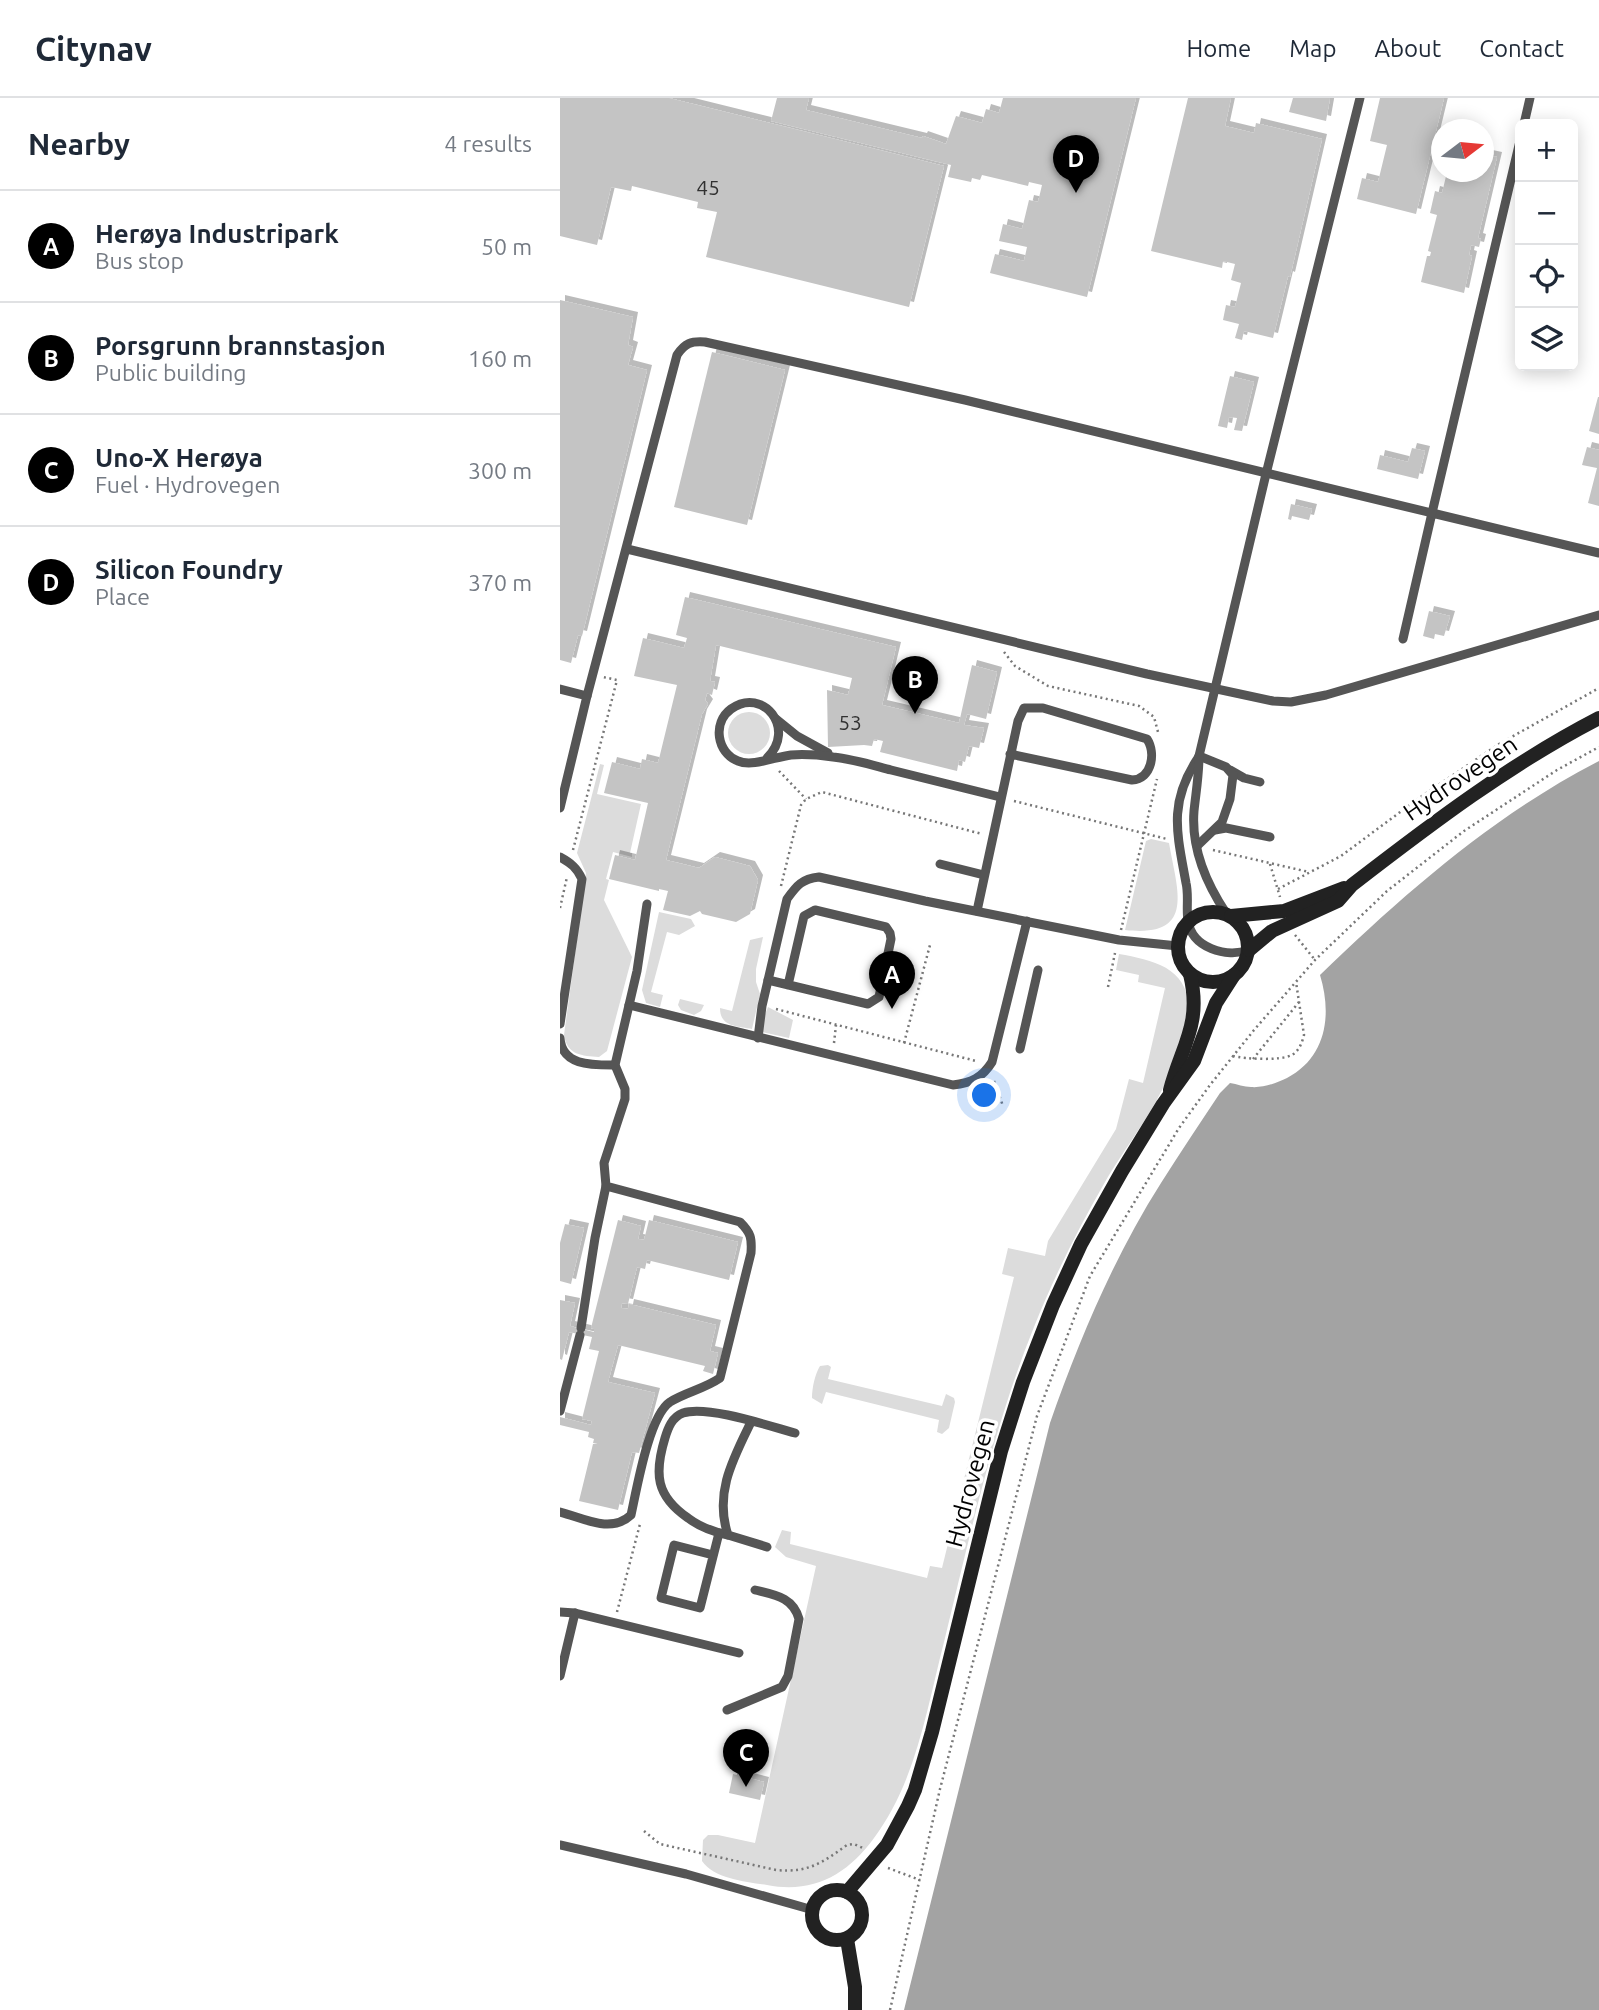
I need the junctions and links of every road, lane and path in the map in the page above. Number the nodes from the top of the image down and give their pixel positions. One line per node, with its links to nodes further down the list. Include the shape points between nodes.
1 (1360, 98): 5 (lane)
2 (1530, 98): 3 (lane)
3 (1525, 119)
4 (1515, 162): 6 (lane)
5 (1266, 474): 6 (lane); 7 (lane, via 965,400 692,341 677,355); 14 (lane)
6 (1432, 513): 8 (lane); 10 (lane)
7 (627, 549): 11 (lane); 14 (lane)
8 (1599, 554)
9 (1599, 615): 14 (lane, via 1306,700 1259,700)
10 (1403, 639)
11 (593, 675): 15 (lane); 34 (path, via 617,680)
12 (1599, 688): 36 (path, via 1499,744)
13 (560, 689): 15 (lane)
14 (1215, 690): 20 (lane)
15 (587, 696): 27 (lane)
16 (1599, 718): 38 (street, Hydrovegen, via 1472,795)
17 (776, 719): 21 (lane, via 807,743); 22 (lane, via 779,739); 22 (lane, via 769,709 748,702 728,711 721,722 721,745 736,761 755,763)
18 (1599, 747): 53 (path, via 1456,838 1387,891)
19 (1010, 754): 19 (lane, via 1018,721 1030,706 1147,738 1152,751 1146,775 1138,780); 25 (lane)
20 (1199, 756): 23 (lane); 31 (lane, via 1194,810); 45 (lane, via 1184,779 1177,812)
21 (836, 757): 22 (lane); 25 (lane)
22 (767, 758): 26 (path)
23 (1230, 770): 24 (lane); 28 (lane, via 1230,799)
24 (1260, 782)
25 (1000, 797): 30 (path); 37 (lane)
26 (806, 799)
27 (560, 808)
28 (1215, 830): 29 (lane); 31 (lane)
29 (1270, 837)
30 (1169, 839)
31 (1197, 846): 43 (lane, via 1208,885)
32 (1210, 849): 36 (path, via 1309,873)
33 (560, 857): 34 (lane)
34 (570, 862): 41 (path); 58 (lane, via 582,879)
35 (940, 864): 37 (lane)
36 (1318, 870): 39 (path)
37 (984, 875): 42 (lane)
38 (1352, 885): 43 (street, Hydrovegen, via 1284,911); 48 (street, Hydrovegen, via 1338,901 1272,931)
39 (1278, 888)
40 (647, 904): 56 (lane)
41 (560, 908)
42 (977, 911): 44 (lane); 52 (lane, via 807,878 787,899)
43 (1229, 915): 45 (street, Hydrovegen, via 1213,911); 48 (street, via 1245,930)
44 (1027, 921): 47 (lane, via 1119,940); 68 (lane, via 998,1043)
45 (1188, 922): 47 (street); 48 (lane, via 1204,946 1226,952)
46 (930, 944): 62 (path)
47 (1178, 946): 50 (street, Hydrovegen)
48 (1249, 950): 51 (street, Hydrovegen)
49 (1038, 970): 63 (lane)
50 (1190, 974): 51 (street, via 1212,982); 69 (street, Hydrovegen, via 1193,1019)
51 (1234, 975): 69 (street, Hydrovegen, via 1216,1003 1194,1061)
52 (768, 980): 54 (lane); 57 (lane)
53 (1296, 982): 55 (path); 64 (path)
54 (788, 985): 54 (lane, via 868,1004 874,1001 879,996 890,933 886,927 809,912 804,916)
55 (1300, 1002): 66 (path); 66 (path, via 1304,1035 1297,1051)
56 (629, 1005): 61 (lane); 67 (lane)
57 (762, 1006): 59 (path); 61 (lane)
58 (560, 1024)
59 (836, 1025): 62 (path); 65 (path)
60 (560, 1038): 67 (lane, via 563,1053 570,1059)
61 (758, 1038): 65 (lane)
62 (904, 1043): 68 (path, via 977,1062)
63 (1020, 1049)
64 (1233, 1055): 66 (path); 91 (path, via 1179,1128 1085,1289 1037,1416)
65 (832, 1056): 68 (lane, via 953,1085 973,1081)
66 (1252, 1059)
67 (615, 1065): 71 (lane, via 625,1099 604,1163)
68 (987, 1070): 70 (path)
69 (1169, 1095): 92 (street, Hydrovegen, via 1094,1220 1040,1336 995,1473 915,1790 887,1844)
70 (1003, 1106)
71 (606, 1186): 72 (lane, via 581,1331); 75 (lane, via 740,1222 752,1238 751,1253 720,1378 667,1403 660,1412 631,1515 608,1525)
72 (560, 1411)
73 (751, 1422): 74 (lane); 77 (lane, via 723,1494); 77 (lane, via 704,1412 681,1414 671,1423 661,1451 659,1476 668,1502 691,1520)
74 (795, 1433)
75 (560, 1512)
76 (640, 1524): 83 (path)
77 (723, 1534): 78 (lane); 79 (lane)
78 (766, 1547)
79 (713, 1555): 79 (lane, via 700,1608 661,1598 674,1545)
80 (755, 1590): 86 (lane, via 779,1595 797,1610 788,1676 782,1687)
81 (560, 1612): 82 (lane)
82 (575, 1613): 83 (lane); 85 (lane)
83 (615, 1623): 84 (lane)
84 (739, 1653)
85 (560, 1676)
86 (727, 1710)
87 (644, 1830): 89 (path, via 660,1844 776,1870 812,1867 854,1844)
88 (560, 1845): 93 (lane)
89 (865, 1849)
90 (888, 1868): 91 (path)
91 (920, 1880): 96 (path)
92 (847, 1892): 93 (street, via 825,1893); 94 (street, via 861,1905 862,1915 861,1925)
93 (813, 1910): 94 (street, via 821,1934)
94 (847, 1938): 95 (street)
95 (856, 2010)
96 (890, 2010)

